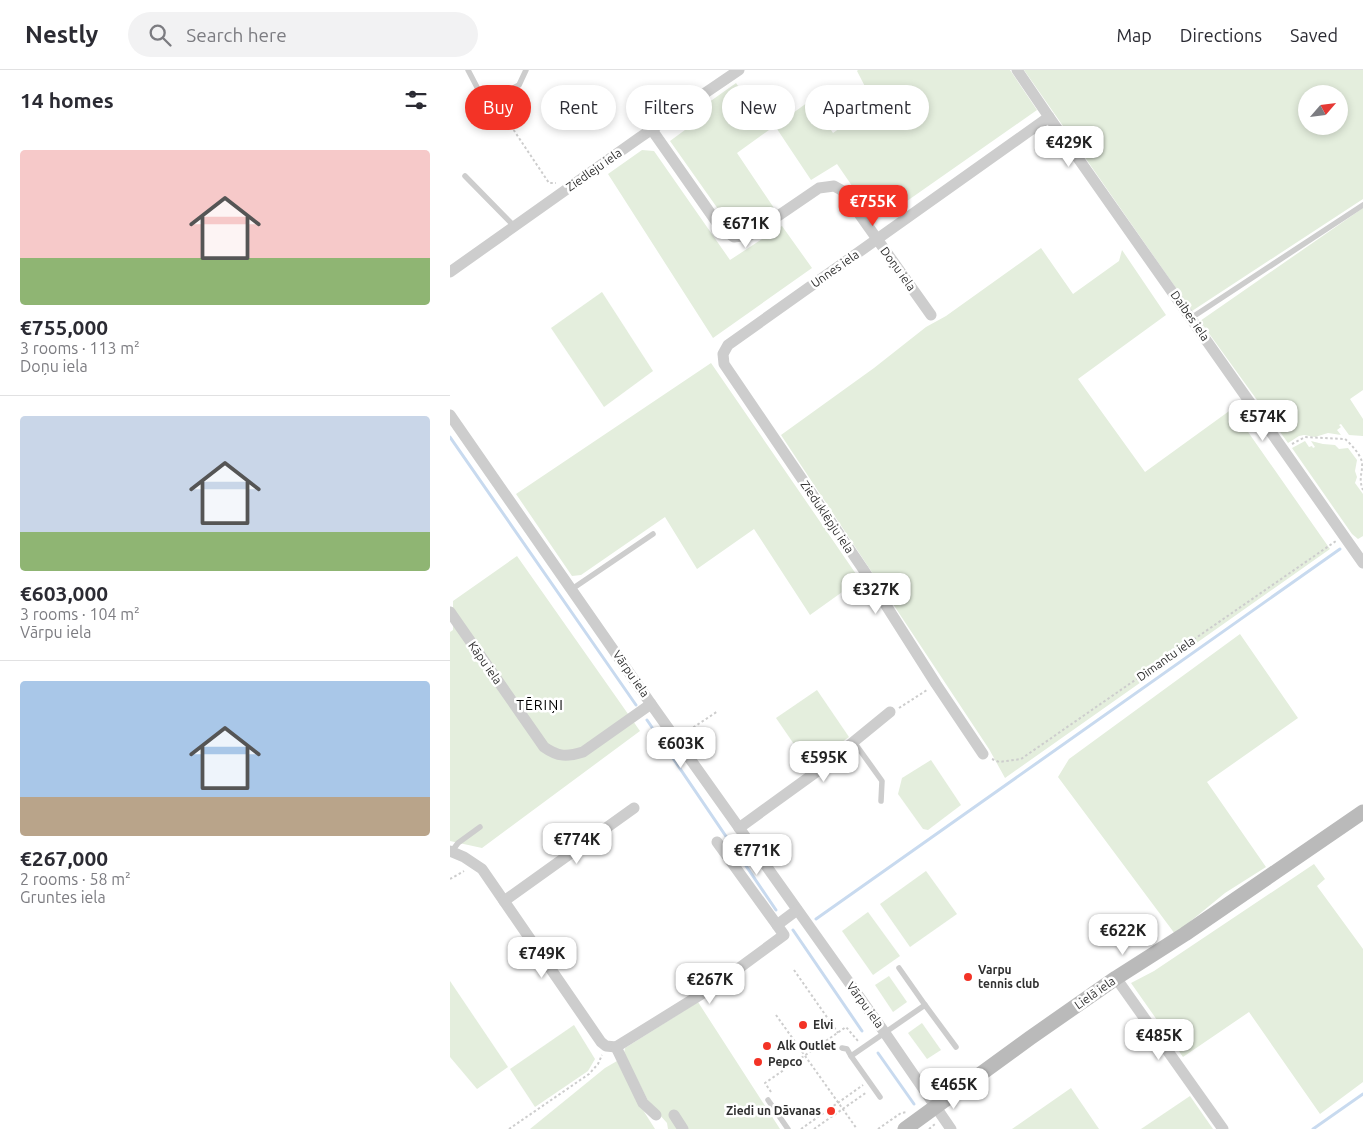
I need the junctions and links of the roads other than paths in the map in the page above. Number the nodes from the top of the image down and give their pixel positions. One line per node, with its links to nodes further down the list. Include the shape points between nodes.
1 (468, 70): 2 (lane, via 479,91 493,99 519,85)
2 (526, 70)
3 (739, 70): 5 (street, Ziedleju iela)
4 (1018, 70): 6 (street, Daibes iela)
5 (712, 89)
6 (1049, 117): 11 (street, Unnes iela); 14 (street, Daibes iela)
7 (652, 130): 10 (street, Ziedleju iela); 11 (street, Doņu iela, via 720,227 734,237 750,235 819,188 834,186 843,190)
8 (465, 176): 10 (lane)
9 (1363, 204): 14 (lane)
10 (514, 226): 12 (street, Ziedleju iela)
11 (877, 240): 13 (street, Doņu iela); 15 (street, Unnes iela, via 728,345)
12 (450, 272)
13 (931, 315)
14 (1191, 318): 18 (street, Daibes iela, via 1344,536)
15 (723, 354): 25 (street, Zieduklēpju iela, via 724,364)
16 (450, 415): 20 (street, Vārpu iela)
17 (653, 534): 20 (lane)
18 (1359, 549): 19 (street, Daibes iela)
19 (1363, 563)
20 (572, 589): 22 (street, Vārpu iela)
21 (450, 612): 22 (street, Kāpu iela, via 544,747 554,754 570,756 582,752)
22 (651, 704): 30 (street, Vārpu iela)
23 (890, 712): 24 (street)
24 (854, 742): 26 (lane, via 882,781); 30 (street)
25 (983, 754)
26 (881, 800)
27 (634, 808): 33 (street)
28 (1363, 812): 37 (street, Lielā iela)
29 (480, 826): 32 (lane)
30 (739, 828): 34 (street, Vārpu iela)
31 (717, 842): 35 (street)
32 (451, 851): 33 (street, via 478,866)
33 (504, 901): 40 (street)
34 (797, 910): 35 (street); 39 (street, Vārpu iela)
35 (777, 925): 40 (street, via 784,935 716,985)
36 (899, 968): 38 (lane)
37 (1116, 978): 46 (street, Lielā iela); 53 (street)
38 (925, 1004): 39 (lane); 41 (lane)
39 (885, 1032): 43 (lane); 46 (street, Vārpu iela)
40 (608, 1045): 47 (street, via 643,1103)
41 (956, 1047)
42 (842, 1048): 43 (lane, via 847,1049)
43 (851, 1056): 44 (lane)
44 (880, 1097)
45 (771, 1098): 50 (lane)
46 (936, 1107): 51 (street, Lielā iela); 52 (street, Vārpu iela)
47 (656, 1115)
48 (674, 1115): 49 (street)
49 (683, 1129)
50 (788, 1129)
51 (905, 1129)
52 (951, 1129)
53 (1223, 1129)

